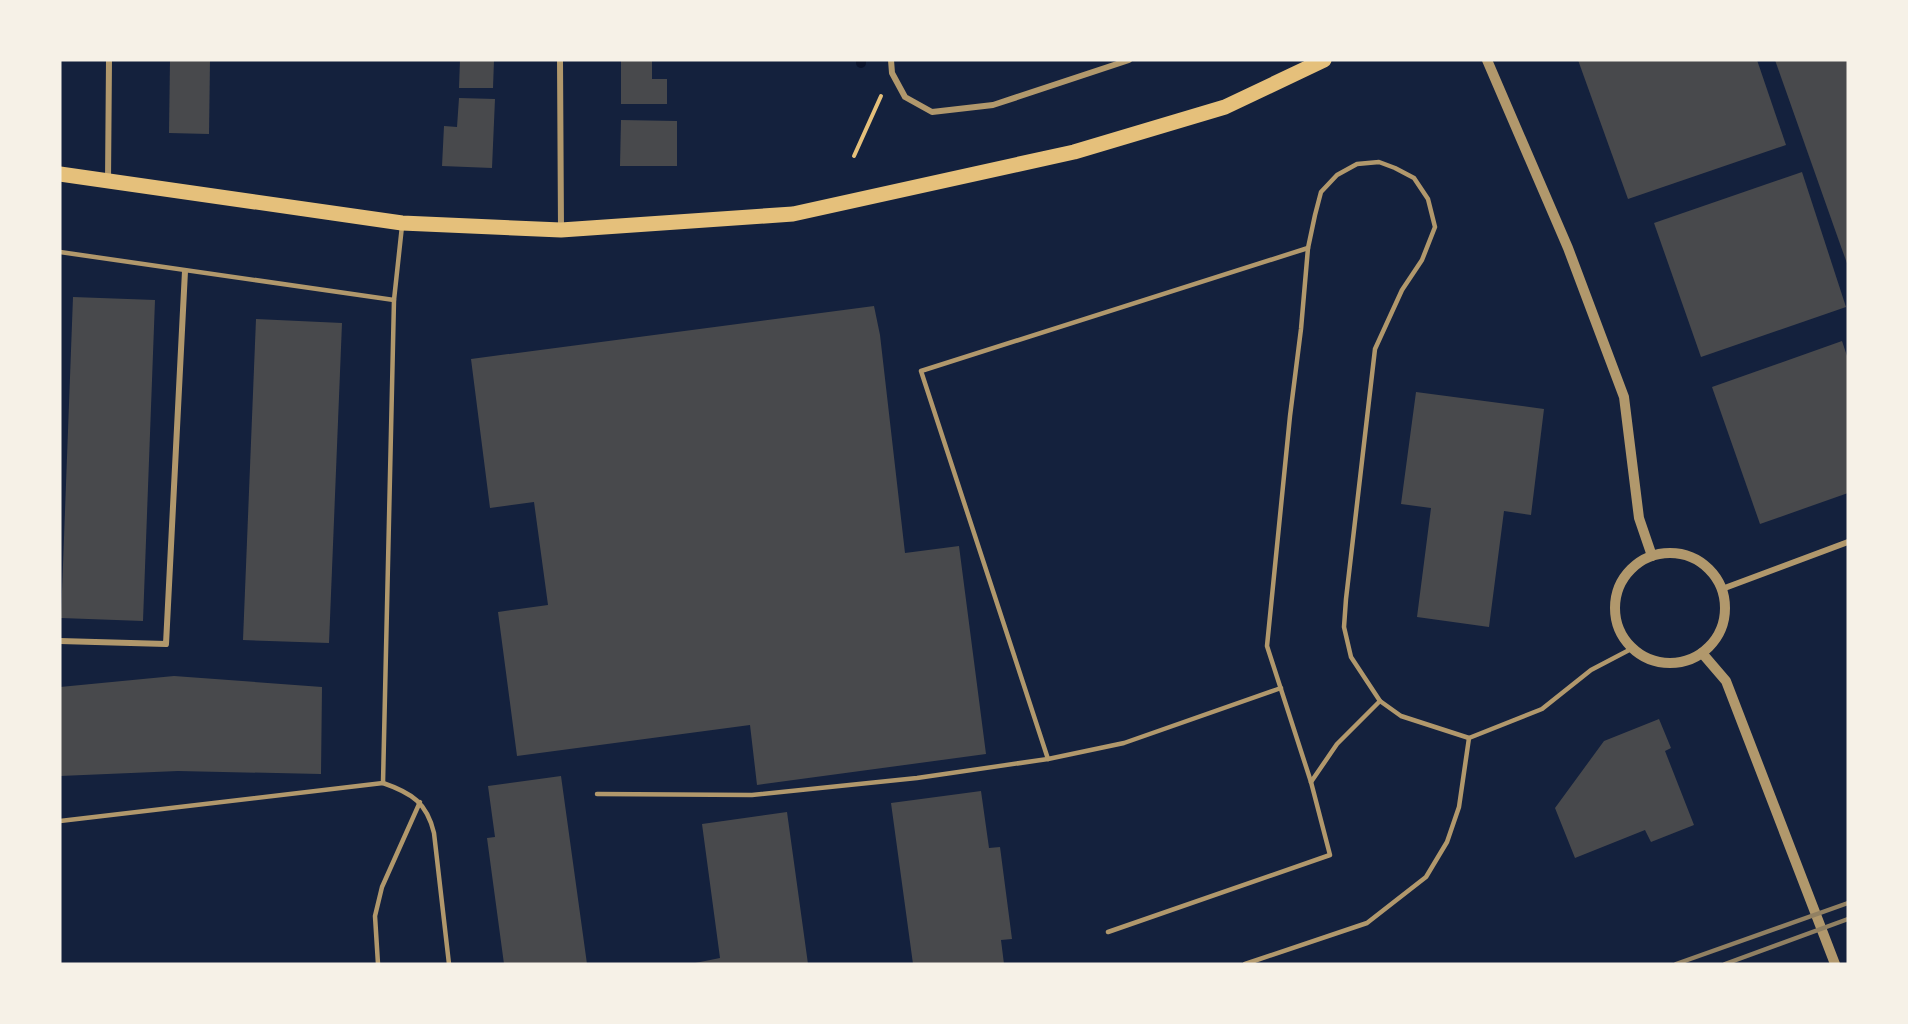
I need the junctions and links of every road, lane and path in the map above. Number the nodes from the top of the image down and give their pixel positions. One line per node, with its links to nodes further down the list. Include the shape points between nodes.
1 (109, 60): 10 (street)
2 (560, 60): 12 (street)
3 (891, 60): 7 (street)
4 (1129, 60): 7 (street, via 993,105 932,112 905,97)
5 (1324, 60): 12 (main road, via 1225,107 1074,152 932,184 793,214)
6 (1487, 60): 18 (street, via 1568,248 1624,398 1639,518)
7 (892, 73): 8 (path)
8 (854, 156)
9 (60, 174): 10 (main road)
10 (108, 182): 11 (main road)
11 (402, 223): 12 (main road); 16 (lane)
12 (561, 230)
13 (1308, 248): 23 (lane, via 1267,646); 24 (lane, via 1321,192 1337,175 1357,164 1379,162 1395,168 1414,178 1428,199 1435,227 1375,349 1346,599 1344,627 1351,657); 26 (lane, via 921,371)
14 (60, 252): 15 (lane)
15 (185, 271): 16 (lane); 20 (street, via 166,644)
16 (394, 300): 28 (lane)
17 (1848, 542): 19 (street)
18 (1652, 556): 19 (street, via 1685,555 1701,562); 21 (street, via 1635,565 1623,579 1616,597 1615,616 1621,634)
19 (1722, 589): 22 (street, via 1725,603 1720,631)
20 (60, 641)
21 (1633, 648): 22 (street, via 1666,663 1685,661); 25 (lane, via 1591,670 1542,709)
22 (1702, 653): 36 (street, via 1726,681)
23 (1281, 688): 26 (lane, via 1124,743); 27 (lane)
24 (1380, 701): 25 (lane, via 1401,716); 27 (lane, via 1337,744)
25 (1469, 738): 35 (lane, via 1459,807 1447,842 1426,877 1367,922)
26 (1048, 759): 29 (lane, via 917,778 752,795)
27 (1311, 782): 32 (lane, via 1330,855)
28 (383, 783): 30 (lane, via 404,790); 31 (lane)
29 (597, 794)
30 (420, 802): 33 (lane, via 382,887 375,916); 34 (lane, via 430,816 434,833)
31 (60, 821)
32 (1108, 932)
33 (378, 964)
34 (449, 964)
35 (1245, 964)
36 (1835, 964)

